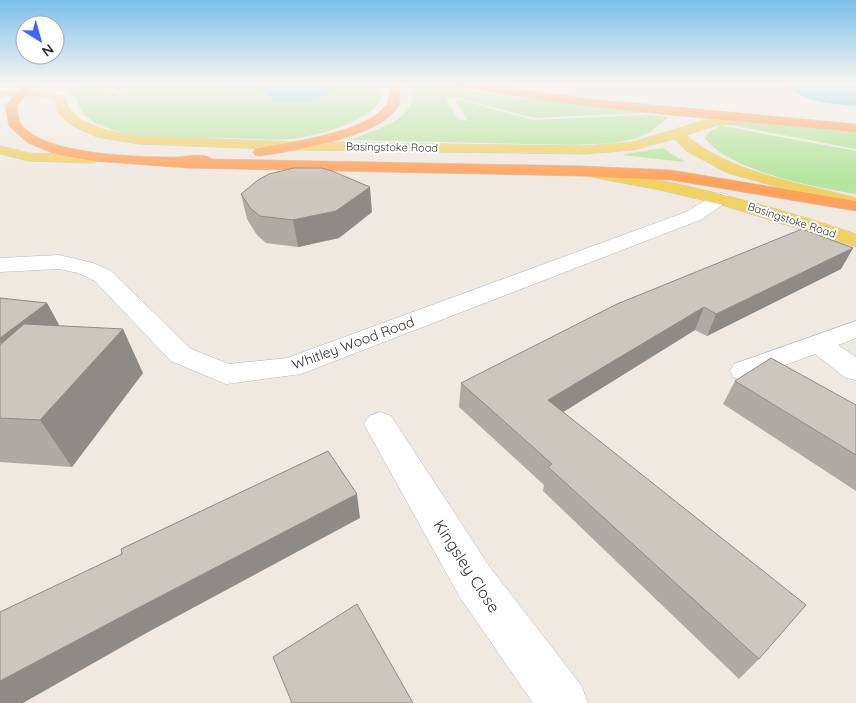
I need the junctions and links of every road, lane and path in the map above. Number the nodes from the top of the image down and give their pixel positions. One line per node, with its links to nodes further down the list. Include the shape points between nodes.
1 (8, 116): 10 (highway, via 15,132 41,147)
2 (67, 116): 8 (main road, Basingstoke Road, via 113,137)
3 (381, 116): 8 (highway, via 340,134)
4 (730, 116): 5 (highway, Basingstoke Road)
5 (751, 118): 6 (highway, Basingstoke Road); 7 (main road, Basingstoke Road, via 712,122)
6 (856, 128)
7 (677, 134): 8 (main road, Basingstoke Road, via 633,146 584,150); 14 (main road, via 698,152 734,170)
8 (295, 146): 11 (highway)
9 (0, 150): 10 (main road, via 29,157)
10 (91, 159): 11 (highway)
11 (188, 163): 12 (highway, Basingstoke Road)
12 (581, 171): 13 (main road, Basingstoke Road, via 657,183); 14 (highway, Basingstoke Road, via 706,180)
13 (722, 198): 15 (main road, Basingstoke Road); 16 (street, Whitley Wood Road, via 693,216 291,367 226,374 181,355 103,276 59,262)
14 (856, 205)
15 (856, 240)
16 (0, 265)
17 (856, 329): 18 (street)
18 (819, 344): 19 (street); 20 (street)
19 (744, 371)
20 (856, 371)
21 (380, 424): 22 (street, Kingsley Close, via 474,581)
22 (563, 703)

